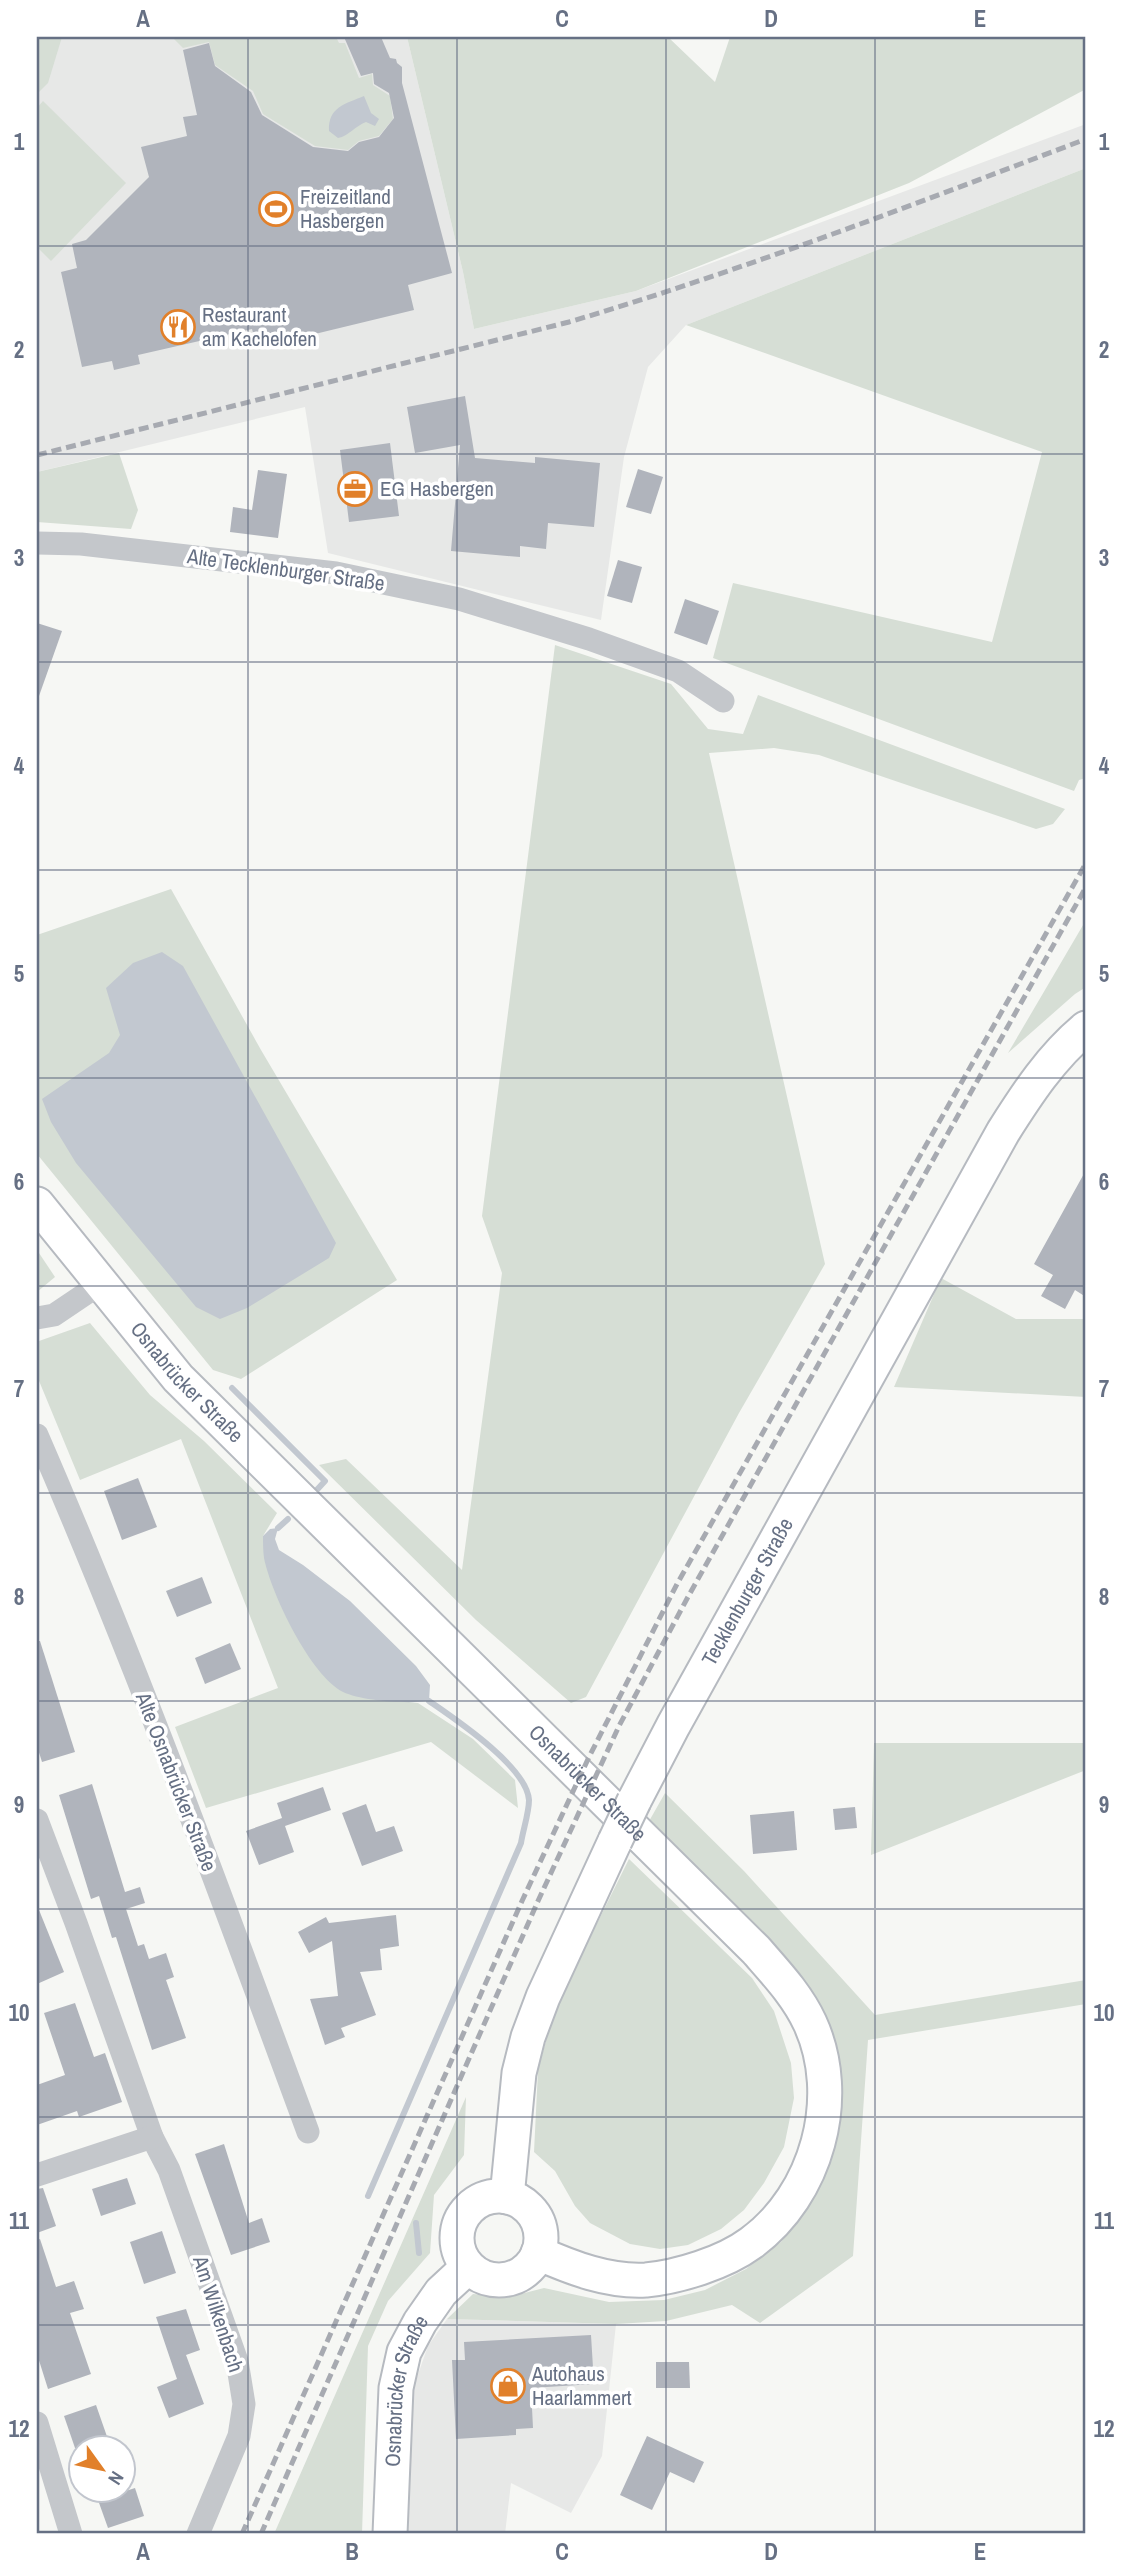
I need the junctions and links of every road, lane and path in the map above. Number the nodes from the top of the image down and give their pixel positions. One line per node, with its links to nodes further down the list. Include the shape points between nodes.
1 (37, 543): 2 (street, Alte Tecklenburger Straße, via 336,573 459,599 678,671)
2 (723, 702)
3 (1086, 1028): 12 (main road, Tecklenburger Straße, bridge, via 1033,1084 1003,1132 634,1801 542,1997 528,2038 519,2073)
4 (37, 1204): 5 (main road, Osnabrücker Straße)
5 (100, 1283): 6 (street, via 54,1315); 13 (main road, Osnabrücker Straße, via 178,1378 756,1950 788,1985 810,2024 823,2068 824,2113 814,2157 798,2191 750,2244 695,2271 646,2280 607,2278)
6 (37, 1318)
7 (37, 1435): 9 (street, Alte Osnabrücker Straße, via 228,1915)
8 (37, 1819): 10 (street, Am Wilkenbach)
9 (308, 2132)
10 (152, 2137): 11 (street); 17 (street, Am Wilkenbach, via 169,2171 237,2361 244,2404 239,2436)
11 (37, 2175)
12 (507, 2197): 13 (main road, via 534,2215 541,2236); 14 (main road, via 480,2202 461,2222 458,2247)
13 (538, 2253): 14 (main road, via 524,2272 503,2280 478,2275)
14 (468, 2267): 18 (main road, Osnabrücker Straße, via 442,2292 404,2352 396,2388)
15 (37, 2423): 16 (street)
16 (71, 2534)
17 (198, 2534)
18 (390, 2534)

